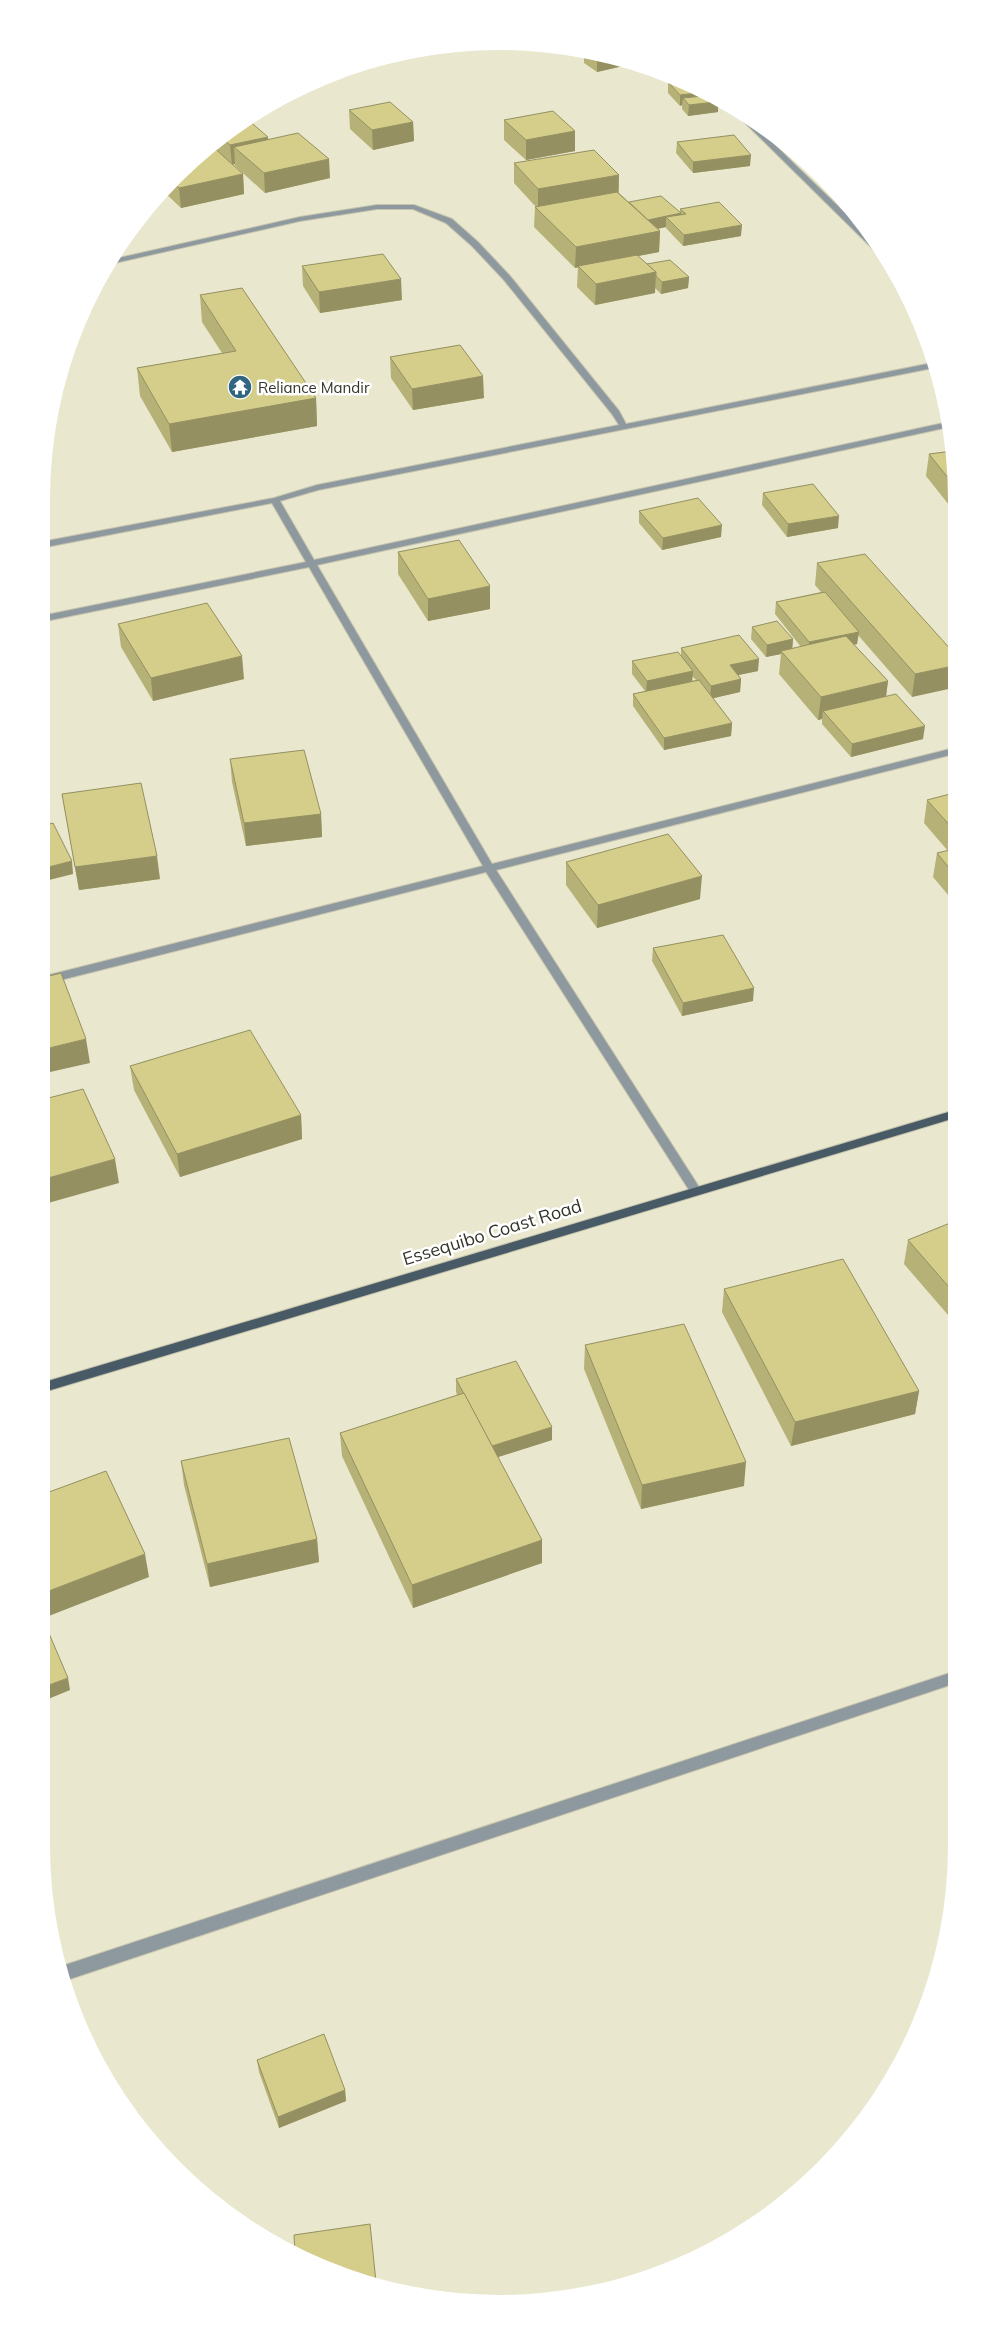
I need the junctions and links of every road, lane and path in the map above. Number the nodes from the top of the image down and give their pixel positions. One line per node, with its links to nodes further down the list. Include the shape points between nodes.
1 (757, 132): 2 (street)
2 (857, 229)
3 (119, 260): 6 (street, via 300,219 377,207 414,208 449,221 476,244 507,278)
4 (928, 366): 6 (street)
5 (942, 426): 9 (street)
6 (624, 427): 7 (street, via 317,488)
7 (275, 500): 8 (street); 9 (street)
8 (50, 543)
9 (312, 563): 10 (street); 12 (street)
10 (50, 617)
11 (948, 752): 12 (street)
12 (489, 868): 13 (street); 15 (street)
13 (50, 979)
14 (948, 1116): 15 (main road, Essequibo Coast Road)
15 (695, 1190): 16 (main road, Essequibo Coast Road)
16 (50, 1385)
17 (948, 1680): 18 (street)
18 (68, 1972)

